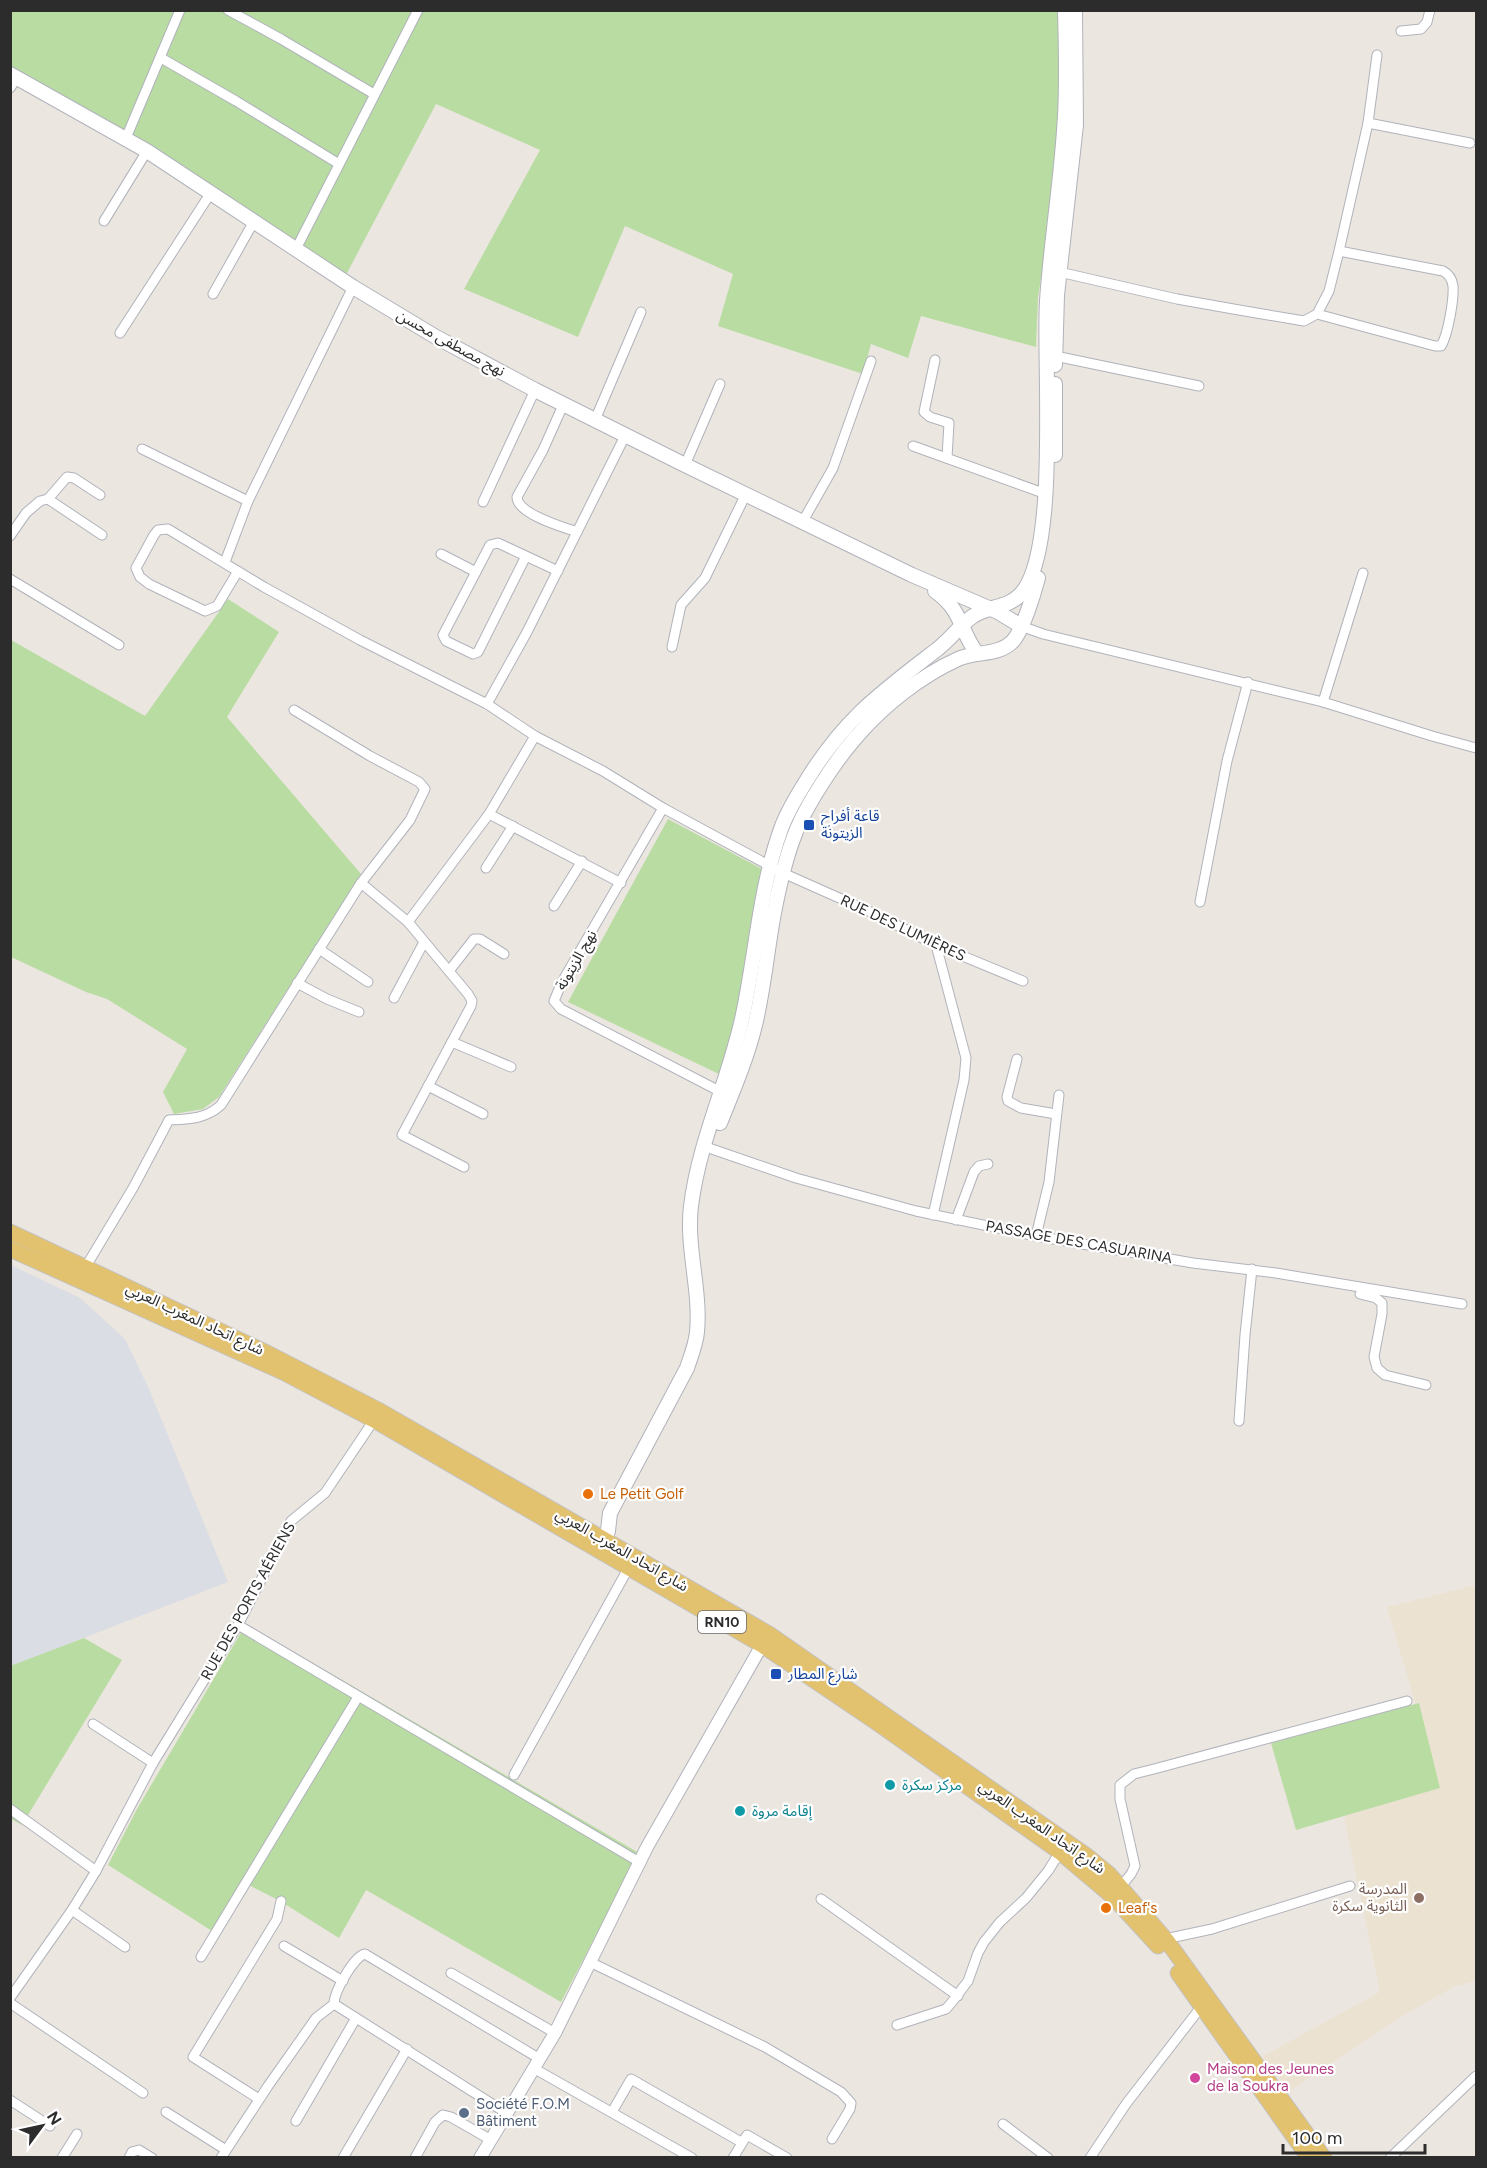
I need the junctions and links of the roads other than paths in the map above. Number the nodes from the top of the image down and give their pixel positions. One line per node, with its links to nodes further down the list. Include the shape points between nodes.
1 (180, 10): 9 (street)
2 (228, 10): 11 (street)
3 (418, 10): 11 (street)
4 (1065, 10): 22 (main road, via 1067,67)
5 (1075, 10): 22 (main road, via 1076,125)
6 (1430, 10): 7 (street, via 1421,29)
7 (1401, 31)
8 (1377, 55): 12 (street)
9 (161, 58): 13 (street); 16 (street)
10 (13, 80): 13 (main road, نهج مصطفى محسن)
11 (374, 94): 16 (street)
12 (1368, 123): 14 (street); 21 (street)
13 (126, 138): 15 (main road, نهج مصطفى محسن)
14 (1470, 143)
15 (147, 151): 17 (main road, نهج مصطفى محسن); 18 (street)
16 (339, 164): 20 (street)
17 (210, 194): 19 (main road, نهج مصطفى محسن); 27 (street)
18 (104, 221)
19 (253, 223): 20 (main road, نهج مصطفى محسن); 24 (street)
20 (296, 249): 23 (main road, نهج مصطفى محسن)
21 (1339, 251): 26 (street, via 1329,291); 26 (street, via 1448,274 1453,286 1446,338 1441,346 1435,346)
22 (1055, 271): 26 (street, via 1261,314 1304,321); 28 (main road); 42 (main road, via 1045,342)
23 (353, 287): 33 (main road, نهج مصطفى محسن); 45 (street)
24 (213, 294)
25 (641, 312): 35 (street)
26 (1317, 314)
27 (120, 333)
28 (1055, 356): 32 (street); 62 (main road, via 1051,516 1042,565)
29 (935, 360): 39 (street, via 924,412 950,423)
30 (871, 361): 47 (street, via 833,468)
31 (720, 384): 40 (street)
32 (1199, 386)
33 (536, 390): 34 (main road, نهج مصطفى محسن); 46 (street)
34 (564, 404): 35 (main road, نهج مصطفى محسن); 48 (street, via 517,497 521,508)
35 (595, 420): 36 (main road, نهج مصطفى محسن)
36 (626, 434): 40 (main road, نهج مصطفى محسن); 48 (street)
37 (913, 446): 39 (street)
38 (142, 449): 45 (street)
39 (947, 458): 42 (street)
40 (685, 465): 41 (main road, نهج مصطفى محسن)
41 (746, 494): 47 (main road, نهج مصطفى محسن); 64 (street, via 705,578 681,605)
42 (1046, 494): 60 (main road, via 1036,563 1028,583 1016,598)
43 (100, 495): 44 (street, via 67,477)
44 (48, 500): 49 (street); 50 (street, via 40,501 26,513)
45 (248, 501): 53 (street)
46 (483, 502)
47 (803, 521): 58 (main road, نهج مصطفى محسن)
48 (577, 532): 55 (street)
49 (102, 535)
50 (10, 536)
51 (441, 554): 56 (street)
52 (526, 556): 55 (street); 56 (street, via 493,543); 56 (street, via 478,652 473,654 446,641 443,635)
53 (225, 562): 54 (street, RUE DES LUMIÈRES); 54 (street, RUE DES LUMIÈRES, via 163,529 154,535 136,568 149,584 205,611 217,606)
54 (238, 571): 68 (street, RUE DES LUMIÈRES, via 360,640)
55 (558, 571): 68 (street)
56 (476, 572)
57 (1363, 573): 67 (street)
58 (912, 575): 60 (main road, نهج مصطفى محسن); 61 (main road, نهج مصطفى محسن, via 947,600)
59 (10, 579): 63 (street)
60 (992, 609): 61 (main road, via 978,613); 62 (main road, نهج مصطفى محسن)
61 (963, 625): 65 (main road); 76 (main road, via 876,696 822,754 788,812)
62 (1021, 626): 65 (main road, via 1013,641 992,652); 66 (street)
63 (118, 645)
64 (672, 646)
65 (976, 652): 78 (main road, via 944,665 913,685 855,737 795,833)
66 (1248, 682): 67 (street); 81 (street, via 1227,761)
67 (1323, 702): 71 (street)
68 (487, 704): 70 (street, RUE DES LUMIÈRES)
69 (294, 710): 79 (street, via 424,786 422,799 410,820)
70 (535, 736): 72 (street, RUE DES LUMIÈRES); 73 (street)
71 (1476, 748)
72 (663, 808): 76 (street, RUE DES LUMIÈRES); 80 (street, نهج الزيتونة)
73 (489, 814): 74 (street); 83 (street)
74 (513, 826): 75 (street); 77 (street)
75 (582, 861): 80 (street); 82 (street)
76 (769, 865): 78 (street, RUE DES LUMIÈRES); 98 (main road)
77 (486, 868)
78 (783, 873): 85 (street, RUE DES LUMIÈRES); 98 (main road, via 755,1027)
79 (361, 883): 83 (street); 86 (street)
80 (621, 883): 98 (street, نهج الزيتونة, via 562,982 554,998 556,1004)
81 (1200, 902)
82 (554, 906)
83 (408, 921): 84 (street)
84 (424, 942): 88 (street); 92 (street)
85 (936, 945): 89 (street, RUE DES LUMIÈRES); 105 (street, via 966,1058)
86 (319, 948): 90 (street); 91 (street)
87 (504, 954): 88 (street, via 484,940 474,939)
88 (449, 971): 94 (street, via 472,1001)
89 (1023, 981)
90 (368, 982)
91 (297, 983): 93 (street); 110 (street, via 221,1106 202,1117 169,1120)
92 (393, 998)
93 (359, 1012)
94 (452, 1042): 96 (street); 97 (street)
95 (1017, 1059): 101 (street, via 1008,1101)
96 (511, 1067)
97 (428, 1086): 100 (street); 104 (street, via 402,1135)
98 (726, 1095): 102 (main road)
99 (1059, 1095): 101 (street)
100 (483, 1114)
101 (1056, 1114): 108 (street, via 1049,1182)
102 (704, 1151): 105 (street, PASSAGE DES CASUARINA); 116 (main road, via 690,1219 698,1307 694,1350)
103 (988, 1164): 106 (street, via 974,1172)
104 (464, 1167)
105 (933, 1215): 106 (street, PASSAGE DES CASUARINA)
106 (956, 1220): 108 (street, PASSAGE DES CASUARINA)
107 (10, 1232): 110 (main road, شارع اتحاد المغرب العربي / RN10)
108 (1036, 1236): 111 (street, PASSAGE DES CASUARINA)
109 (10, 1249): 114 (main road, شارع اتحاد المغرب العربي / RN10, via 285,1373)
110 (86, 1268): 117 (main road, شارع اتحاد المغرب العربي / RN10, via 360,1400)
111 (1252, 1271): 112 (street, PASSAGE DES CASUARINA); 113 (street, via 1376,1298 1382,1303 1374,1357 1377,1368 1384,1375); 115 (street)
112 (1462, 1304)
113 (1426, 1385)
114 (374, 1420): 117 (main road, شارع اتحاد المغرب العربي / RN10); 120 (street, RUE DES PORTS AÉRIENS, via 325,1493 291,1521)
115 (1239, 1421)
116 (610, 1513): 117 (main road); 118 (main road)
117 (585, 1535): 118 (main road, شارع اتحاد المغرب العربي / RN10)
118 (602, 1546): 119 (main road, شارع اتحاد المغرب العربي / RN10); 132 (main road, شارع اتحاد المغرب العربي / RN10, via 769,1635 1087,1856 1109,1874)
119 (629, 1567): 121 (main road, شارع اتحاد المغرب العربي / RN10); 126 (street)
120 (238, 1625): 122 (street); 125 (street, RUE DES PORTS AÉRIENS)
121 (762, 1645): 128 (main road, شارع اتحاد المغرب العربي / RN10); 129 (street)
122 (358, 1697): 129 (street); 139 (street)
123 (1407, 1701): 132 (street, via 1127,1778 1120,1785 1120,1799 1135,1866)
124 (93, 1724): 125 (street)
125 (153, 1763): 130 (street, RUE DES PORTS AÉRIENS)
126 (514, 1775)
127 (10, 1809): 130 (street)
128 (1060, 1852): 132 (main road, شارع اتحاد المغرب العربي / RN10); 143 (street, via 1026,1898 984,1942)
129 (641, 1863): 140 (street)
130 (96, 1871): 135 (street, RUE DES PORTS AÉRIENS)
131 (1350, 1886): 136 (street, via 1212,1929)
132 (1116, 1892): 136 (main road, شارع اتحاد المغرب العربي / RN10); 147 (main road, شارع اتحاد المغرب العربي / RN10)
133 (821, 1899): 143 (street)
134 (280, 1901): 155 (street, via 277,1919 193,2057)
135 (72, 1910): 138 (street); 144 (street, RUE DES PORTS AÉRIENS)
136 (1165, 1939): 180 (main road, شارع اتحاد المغرب العربي / RN10)
137 (284, 1946): 142 (street)
138 (125, 1947)
139 (201, 1957)
140 (590, 1962): 150 (street); 164 (street, via 765,2047 841,2092 851,2103 850,2109)
141 (451, 1973): 150 (street)
142 (343, 1981): 146 (street); 152 (street, via 358,1957 365,1954)
143 (958, 1996): 149 (street, via 946,2008)
144 (10, 1998)
145 (10, 2003): 154 (street)
146 (334, 2004): 148 (street); 155 (street, via 316,2018)
147 (1201, 2007): 178 (street); 179 (main road, شارع اتحاد المغرب العربي / RN10)
148 (356, 2018): 151 (street); 160 (street)
149 (897, 2025)
150 (555, 2033): 152 (street)
151 (407, 2049): 159 (street); 171 (street)
152 (537, 2064): 158 (street); 159 (street)
153 (1476, 2076): 181 (street)
154 (143, 2093)
155 (259, 2099): 167 (street)
156 (10, 2100): 162 (street)
157 (166, 2112): 167 (street)
158 (612, 2112): 166 (street, via 631,2079); 174 (street)
159 (508, 2114): 165 (street)
160 (296, 2121)
161 (1003, 2124): 177 (street)
162 (50, 2126)
163 (77, 2134): 168 (street)
164 (832, 2139)
165 (491, 2140): 172 (street, via 443,2115); 173 (street)
166 (741, 2142): 175 (street); 176 (street, via 747,2134)
167 (224, 2154)
168 (62, 2157)
169 (129, 2157): 170 (street, via 139,2150)
170 (152, 2157)
171 (343, 2157)
172 (415, 2157)
173 (480, 2157)
174 (692, 2157)
175 (733, 2157)
176 (787, 2157)
177 (1048, 2157)
178 (1090, 2157)
179 (1309, 2157)
180 (1324, 2157)
181 (1390, 2157)

